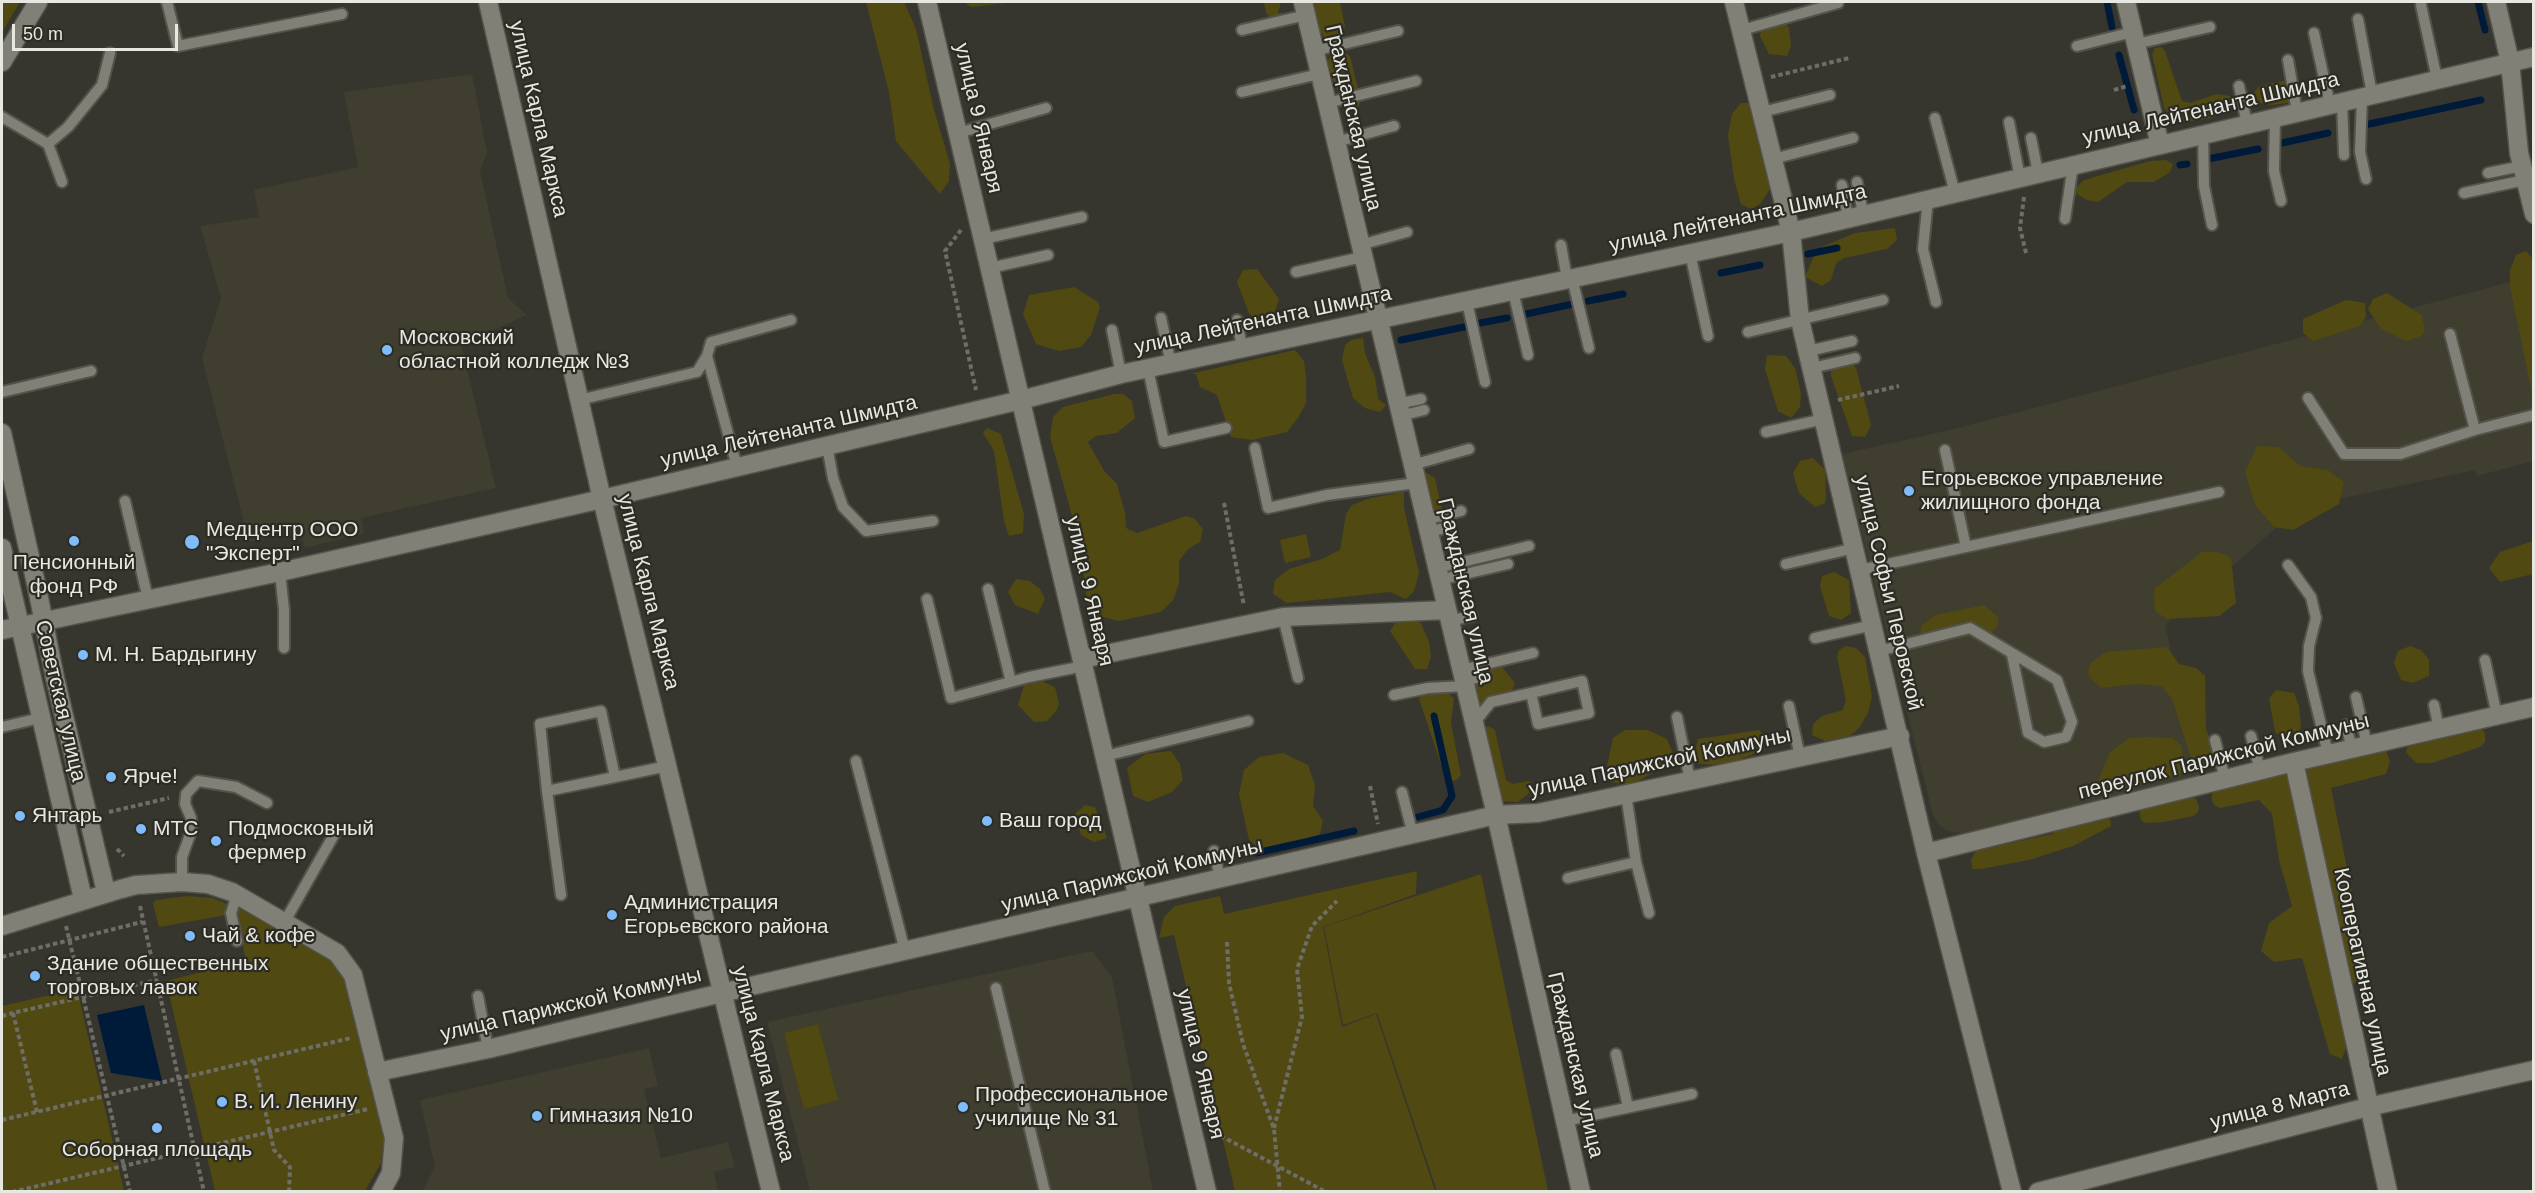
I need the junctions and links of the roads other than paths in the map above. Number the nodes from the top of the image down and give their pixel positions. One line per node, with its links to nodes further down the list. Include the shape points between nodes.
1 (38, 2): 24 (street)
2 (167, 2): 11 (lane, via 177,46)
3 (488, 2): 108 (street, улица Карла Маркса)
4 (927, 2): 44 (street, улица 9 Января)
5 (1734, 2): 15 (street, улица Софьи Перовской)
6 (2126, 2): 18 (street)
7 (2496, 2): 25 (street)
8 (1838, 3): 15 (lane)
9 (2421, 5): 27 (lane)
10 (1304, 8): 14 (lane); 20 (street, Гражданская улица)
11 (342, 14)
12 (2358, 19): 32 (lane)
13 (2211, 27): 18 (lane)
14 (1242, 30)
15 (1742, 30): 36 (street, улица Софьи Перовской)
16 (1398, 31): 20 (lane)
17 (2314, 33): 34 (lane)
18 (2135, 38): 19 (lane); 50 (street)
19 (2077, 46)
20 (1314, 51): 26 (street, Гражданская улица)
21 (110, 53): 49 (lane, via 102,85 68,127)
22 (2534, 57): 25 (street, улица Лейтенанта Шмидта)
23 (2288, 60): 37 (lane)
24 (2, 62)
25 (2510, 62): 27 (street, улица Лейтенанта Шмидта); 55 (street)
26 (1320, 74): 30 (lane); 33 (street, Гражданская улица)
27 (2437, 79): 32 (street, улица Лейтенанта Шмидта)
28 (1416, 81): 33 (lane)
29 (2240, 86): 42 (lane)
30 (1242, 92)
31 (1830, 95): 36 (lane)
32 (2367, 96): 34 (street, улица Лейтенанта Шмидта); 57 (lane, via 2360,152)
33 (1327, 103): 48 (street, Гражданская улица)
34 (2336, 103): 37 (street, улица Лейтенанта Шмидта); 51 (lane)
35 (1046, 108): 44 (lane)
36 (1762, 112): 52 (street, улица Софьи Перовской)
37 (2297, 112): 39 (street, улица Лейтенанта Шмидта)
38 (2, 117): 49 (lane)
39 (2275, 117): 42 (street, улица Лейтенанта Шмидта); 64 (lane, via 2274,171)
40 (1935, 118): 61 (lane)
41 (2008, 122): 56 (lane)
42 (2247, 124): 45 (street, улица Лейтенанта Шмидта)
43 (1394, 126): 48 (lane)
44 (958, 133): 72 (street, улица 9 Января)
45 (2203, 134): 50 (street, улица Лейтенанта Шмидта); 69 (lane, via 2204,186)
46 (1853, 138): 52 (lane)
47 (2031, 138): 56 (lane)
48 (1335, 142): 74 (street, Гражданская улица)
49 (48, 144): 58 (lane)
50 (2160, 145): 53 (street, улица Лейтенанта Шмидта)
51 (2344, 155)
52 (1773, 159): 71 (street, улица Софьи Перовской)
53 (2073, 165): 56 (street, улица Лейтенанта Шмидта); 68 (lane)
54 (2488, 173): 55 (lane)
55 (2523, 173): 62 (lane); 65 (street)
56 (2028, 176): 61 (street, улица Лейтенанта Шмидта)
57 (2366, 179)
58 (62, 182)
59 (1857, 182): 66 (lane)
60 (1842, 185): 66 (lane)
61 (1955, 193): 63 (street, улица Лейтенанта Шмидта)
62 (2464, 193)
63 (1928, 199): 66 (street, улица Лейтенанта Шмидта); 83 (lane, via 1923,249)
64 (2281, 201)
65 (2534, 214)
66 (1856, 216): 71 (street, улица Лейтенанта Шмидта)
67 (1082, 217): 72 (lane)
68 (2065, 219)
69 (2212, 225)
70 (1407, 232): 74 (lane)
71 (1791, 232): 75 (street, улица Лейтенанта Шмидта); 88 (street, улица Софьи Перовской)
72 (983, 239): 77 (street, улица 9 Января)
73 (1561, 245): 79 (lane)
74 (1361, 251): 78 (lane); 87 (street, Гражданская улица)
75 (1690, 253): 79 (street, улица Лейтенанта Шмидта); 92 (lane)
76 (1048, 255): 77 (lane)
77 (990, 268): 109 (street, улица 9 Января)
78 (1296, 272)
79 (1569, 278): 80 (street, улица Лейтенанта Шмидта); 95 (lane)
80 (1512, 291): 82 (street, улица Лейтенанта Шмидта); 96 (lane)
81 (1883, 300): 88 (lane)
82 (1467, 302): 87 (street, улица Лейтенанта Шмидта); 104 (lane)
83 (1936, 302)
84 (1161, 318): 100 (lane)
85 (791, 320): 97 (lane, via 711,342)
86 (1238, 320): 94 (lane)
87 (1377, 320): 94 (street, улица Лейтенанта Шмидта); 110 (street, Гражданская улица)
88 (1800, 320): 90 (lane); 99 (street, улица Софьи Перовской)
89 (1112, 330): 103 (lane)
90 (1748, 332)
91 (2450, 334): 115 (lane)
92 (1708, 336)
93 (1852, 341): 99 (lane)
94 (1242, 348): 100 (street, улица Лейтенанта Шмидта)
95 (1589, 348)
96 (1528, 355)
97 (707, 356): 108 (lane, via 697,372); 123 (lane)
98 (1856, 358): 99 (lane)
99 (1810, 360): 112 (street, улица Софьи Перовской)
100 (1171, 363): 101 (street, улица Лейтенанта Шмидта)
101 (1148, 369): 103 (street, улица Лейтенанта Шмидта); 114 (lane, via 1164,442)
102 (91, 371): 105 (lane)
103 (1121, 374): 109 (street, улица Лейтенанта Шмидта)
104 (1485, 382)
105 (2, 392)
106 (2308, 398): 115 (lane, via 2344,454 2400,454)
107 (1421, 399): 110 (lane)
108 (579, 400): 126 (street, улица Карла Маркса)
109 (1021, 400): 118 (street, улица Лейтенанта Шмидта); 157 (street, улица 9 Января)
110 (1399, 410): 111 (lane); 122 (street, Гражданская улица)
111 (1424, 410)
112 (1822, 411): 116 (lane); 135 (street, улица Софьи Перовской)
113 (2534, 415): 115 (lane)
114 (1226, 428)
115 (2475, 430)
116 (1766, 432)
117 (2, 433): 148 (street, Советская улица)
118 (828, 446): 123 (street, улица Лейтенанта Шмидта); 129 (lane, via 843,507 866,531)
119 (1255, 448): 124 (lane, via 1268,508)
120 (1469, 449): 122 (lane)
121 (1945, 450): 133 (lane)
122 (1412, 465): 124 (street, Гражданская улица)
123 (737, 467): 126 (street, улица Лейтенанта Шмидта)
124 (1416, 483): 130 (street, Гражданская улица)
125 (2219, 492): 133 (lane)
126 (602, 499): 140 (street, улица Лейтенанта Шмидта); 185 (street, улица Карла Маркса)
127 (125, 501): 143 (lane)
128 (1461, 511): 130 (lane)
129 (933, 521)
130 (1427, 526): 131 (lane); 141 (street, Гражданская улица)
131 (1450, 527)
132 (1529, 546): 141 (lane)
133 (1966, 547): 139 (lane)
134 (2, 548): 150 (street, Советская улица)
135 (1854, 548): 137 (lane); 139 (street, улица Софьи Перовской)
136 (1508, 564): 141 (lane)
137 (1786, 564)
138 (2288, 565): 180 (lane, via 2311,597 2316,618 2308,671)
139 (1860, 570): 149 (street, улица Софьи Перовской)
140 (280, 572): 143 (street, улица Лейтенанта Шмидта); 152 (lane)
141 (1438, 574): 145 (street, Гражданская улица)
142 (988, 589): 161 (lane)
143 (148, 599): 148 (street, улица Лейтенанта Шмидта)
144 (927, 599): 161 (lane, via 951,698)
145 (1448, 615): 146 (lane); 147 (street); 160 (street, Гражданская улица)
146 (1472, 616)
147 (1283, 617): 157 (street); 159 (lane)
148 (44, 621): 150 (street, улица Лейтенанта Шмидта); 203 (street, Советская улица)
149 (1873, 625): 151 (lane); 153 (street, улица Софьи Перовской)
150 (10, 628): 170 (street, Советская улица)
151 (1815, 638)
152 (284, 648)
153 (1879, 651): 155 (lane, via 1970,628); 176 (street, улица Софьи Перовской)
154 (1533, 653): 160 (lane)
155 (2012, 655): 155 (lane, via 2028,733 2044,742 2066,737 2072,722 2057,680)
156 (2485, 660): 168 (lane)
157 (1083, 663): 161 (lane); 181 (street, улица 9 Января)
158 (1485, 676): 160 (lane)
159 (1298, 678)
160 (1463, 679): 163 (lane); 172 (street, Гражданская улица)
161 (1011, 682)
162 (1531, 693): 162 (lane, via 1538,724 1589,713 1582,681); 172 (lane, via 1491,702)
163 (1394, 695)
164 (2356, 697): 179 (lane)
165 (2434, 705): 175 (lane)
166 (1789, 706): 182 (lane)
167 (2534, 707): 168 (street, переулок Парижской Коммуны)
168 (2498, 716): 175 (street, переулок Парижской Коммуны)
169 (1677, 717): 189 (lane)
170 (40, 718): 174 (lane); 207 (street, Советская улица)
171 (1248, 721): 181 (lane)
172 (1474, 723): 194 (street, Гражданская улица)
173 (2346, 725): 179 (lane)
174 (2, 727)
175 (2439, 729): 179 (street, переулок Парижской Коммуны)
176 (1900, 736): 182 (street, улица Парижской Коммуны); 198 (street, улица Софьи Перовской)
177 (2251, 736): 186 (lane)
178 (2215, 741): 188 (lane)
179 (2360, 747): 180 (street, переулок Парижской Коммуны)
180 (2328, 754): 184 (street, переулок Парижской Коммуны)
181 (1105, 756): 206 (street, улица 9 Января)
182 (1800, 757): 189 (street, улица Парижской Коммуны)
183 (856, 761): 212 (lane)
184 (2294, 762): 186 (street, переулок Парижской Коммуны); 222 (street, Кооперативная улица)
185 (667, 766): 187 (lane); 214 (street, улица Карла Маркса)
186 (2260, 770): 188 (street, переулок Парижской Коммуны)
187 (615, 777): 190 (lane); 190 (lane, via 601,711 540,724)
188 (2224, 779): 198 (street, переулок Парижской Коммуны)
189 (1690, 780): 192 (street, улица Парижской Коммуны)
190 (547, 791): 204 (lane)
191 (1402, 792): 196 (lane)
192 (1626, 794): 194 (street, улица Парижской Коммуны, via 1538,813); 199 (lane)
193 (267, 803): 202 (lane, via 236,787 198,781 186,794 191,832 182,857)
194 (1496, 815): 196 (street, улица Парижской Коммуны); 223 (street, Гражданская улица)
195 (335, 833): 209 (lane)
196 (1413, 835): 201 (street, улица Парижской Коммуны)
197 (1214, 851): 201 (lane)
198 (1926, 853): 229 (street, улица Софьи Перовской)
199 (1636, 862): 200 (lane); 208 (lane)
200 (1568, 878)
201 (1220, 879): 206 (street, улица Парижской Коммуны)
202 (182, 882): 203 (street, via 136,885); 205 (street, via 208,884)
203 (106, 892): 207 (street)
204 (561, 895)
205 (237, 896): 209 (street); 211 (lane, via 231,913)
206 (1138, 897): 212 (street, улица Парижской Коммуны); 227 (street, улица 9 Января)
207 (83, 899): 210 (street)
208 (1649, 914)
209 (284, 922): 219 (street, via 345,961 353,975)
210 (2, 926)
211 (237, 941)
212 (905, 951): 214 (street, улица Парижской Коммуны)
213 (996, 988): 226 (lane)
214 (722, 993): 216 (street, улица Парижской Коммуны); 225 (street, улица Карла Маркса)
215 (478, 996): 216 (lane)
216 (488, 1049): 219 (street, улица Парижской Коммуны)
217 (1616, 1054): 221 (lane)
218 (2534, 1070): 222 (street, улица 8 Марта)
219 (377, 1072): 224 (street, via 394,1138 391,1173)
220 (1692, 1094): 221 (lane)
221 (1628, 1107): 223 (lane)
222 (2368, 1107): 230 (street, улица 8 Марта); 231 (street, Кооперативная улица)
223 (1565, 1120): 228 (street, Гражданская улица)
224 (381, 1191)
225 (771, 1191)
226 (1045, 1191)
227 (1207, 1191)
228 (1581, 1191)
229 (2012, 1191)
230 (2038, 1191)
231 (2388, 1191)

